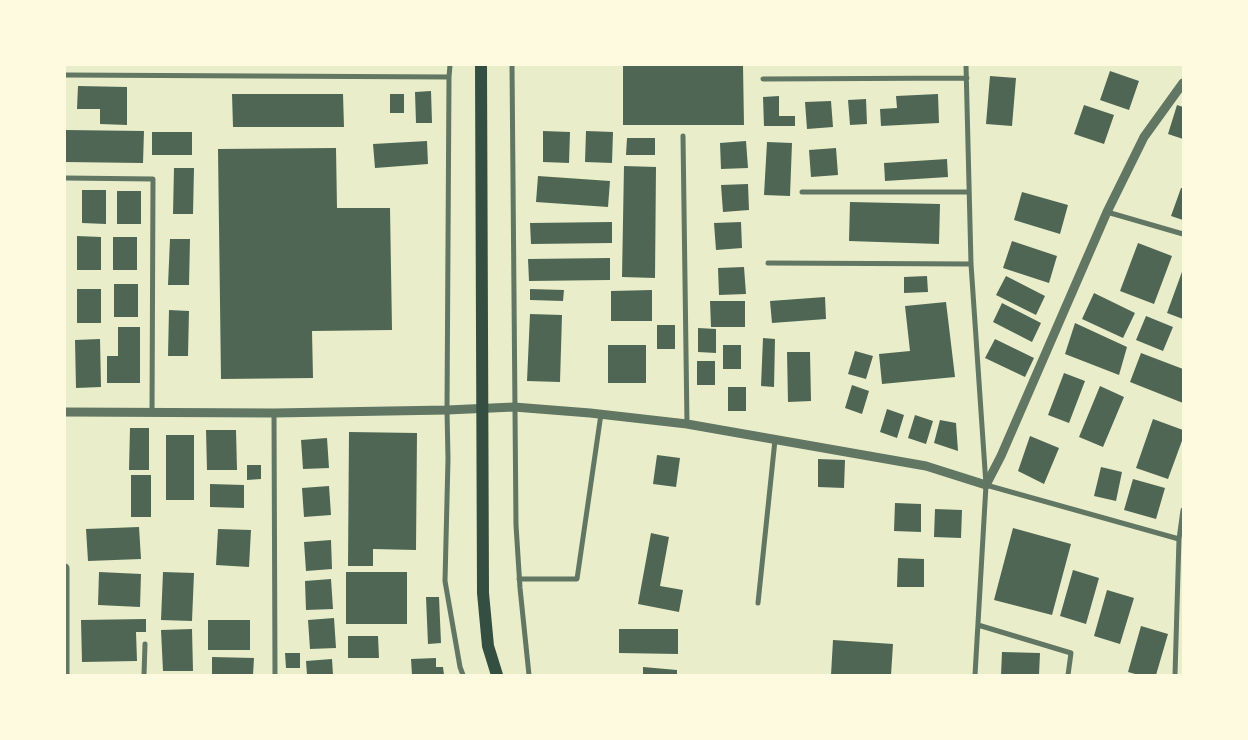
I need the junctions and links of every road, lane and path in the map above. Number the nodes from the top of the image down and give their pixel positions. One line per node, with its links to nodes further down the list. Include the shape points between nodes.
1 (450, 65): 6 (street)
2 (481, 65): 38 (main road, via 482,593 488,646)
3 (512, 65): 18 (street)
4 (966, 65): 8 (street)
5 (65, 75): 6 (street)
6 (449, 77): 19 (street)
7 (763, 78): 8 (street)
8 (967, 78): 13 (street)
9 (1183, 84): 14 (street, via 1144,137)
10 (683, 136): 24 (street)
11 (65, 178): 21 (street, via 153,179)
12 (802, 192): 13 (street)
13 (969, 192): 17 (street)
14 (1107, 212): 15 (street); 26 (street, via 1002,456)
15 (1183, 234)
16 (768, 263): 17 (street)
17 (971, 264): 26 (street)
18 (514, 406): 19 (street); 23 (street); 30 (street)
19 (447, 410): 22 (street); 37 (street, via 445,582)
20 (65, 412): 21 (street)
21 (152, 413): 22 (street)
22 (274, 413): 36 (street)
23 (601, 414): 24 (street); 30 (street, via 577,579)
24 (687, 424): 25 (street)
25 (775, 440): 26 (street, via 926,466); 31 (street)
26 (986, 485): 28 (street); 32 (street)
27 (1183, 510): 28 (street)
28 (1179, 539): 42 (street)
29 (65, 568): 34 (street)
30 (519, 579): 39 (street)
31 (758, 603)
32 (978, 625): 40 (street); 41 (street, via 1071,653)
33 (145, 644): 35 (street)
34 (65, 675)
35 (144, 675)
36 (275, 675)
37 (463, 675)
38 (497, 675)
39 (529, 675)
40 (975, 675)
41 (1068, 675)
42 (1175, 675)

